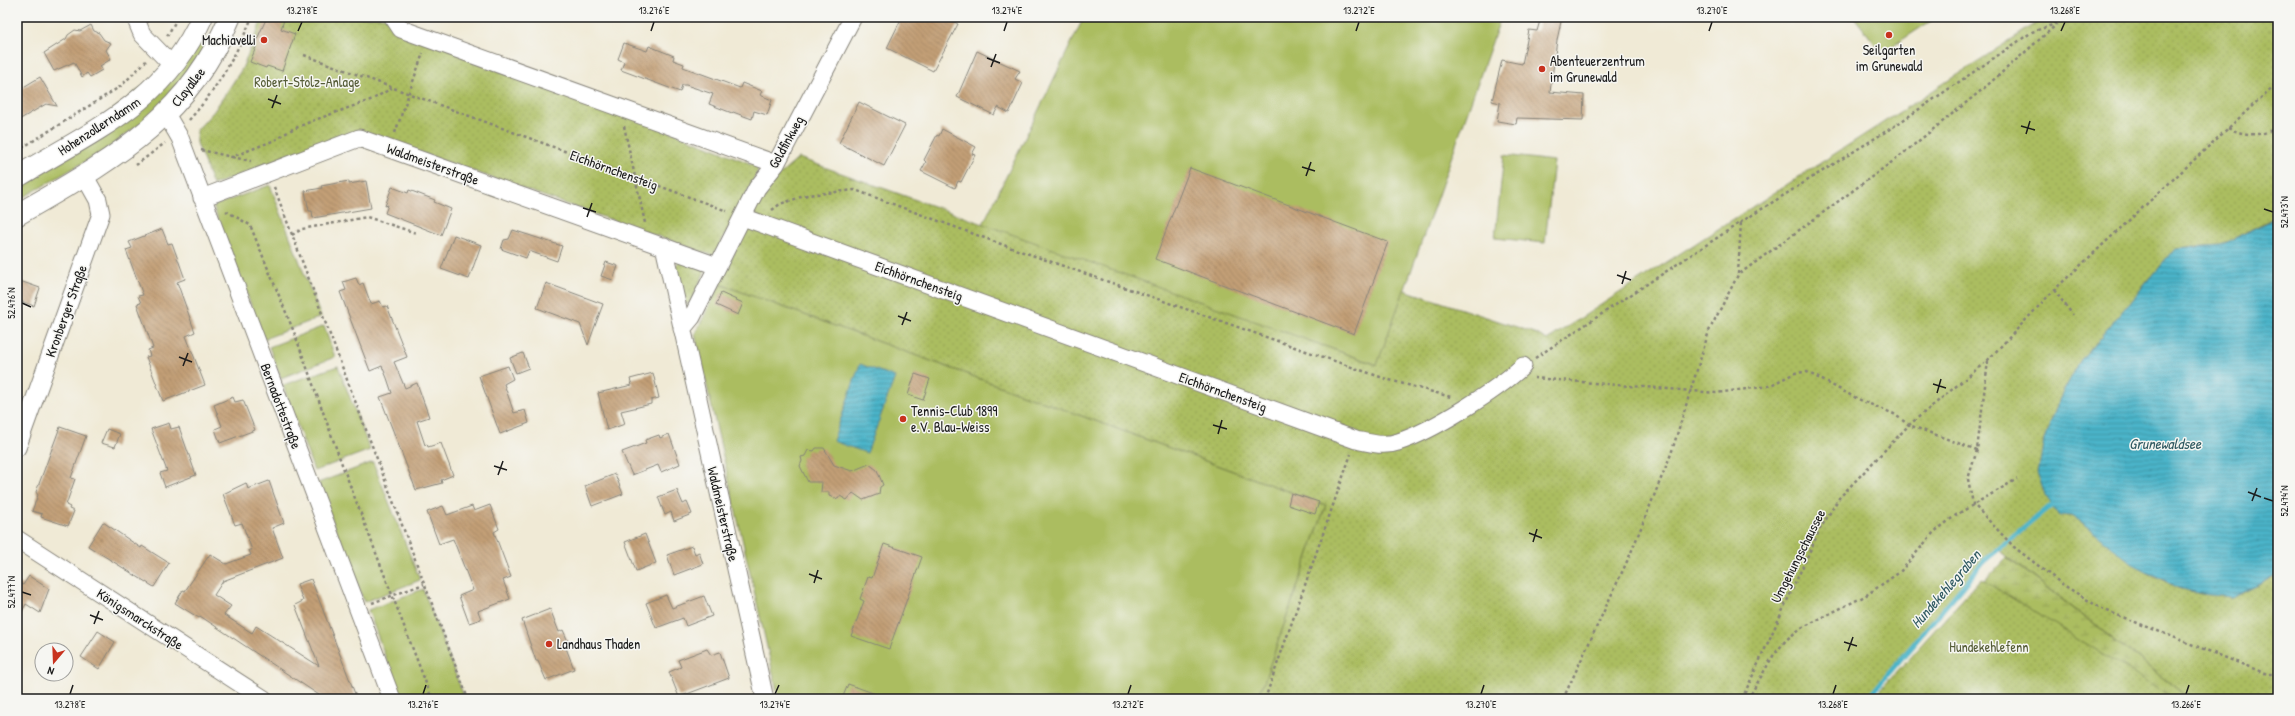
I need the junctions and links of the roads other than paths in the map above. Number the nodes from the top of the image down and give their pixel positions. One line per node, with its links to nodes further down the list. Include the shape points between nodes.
1 (135, 17): 6 (street, via 142,34)
2 (202, 17): 6 (main road, Clayallee)
3 (230, 17): 7 (main road, Clayallee, via 204,68)
4 (393, 17): 8 (street, via 400,28)
5 (853, 17): 8 (street, Goldfinkweg)
6 (172, 65): 10 (main road, Hohenzollerndamm, via 154,88 129,109)
7 (166, 114): 9 (main road, Hohenzollerndamm, via 142,137); 11 (street, Bernadottestraße, via 177,132)
8 (776, 164): 13 (street, Goldfinkweg, via 757,188)
9 (84, 175): 12 (main road, Hohenzollerndamm); 18 (street, Kronberger Straße, via 98,200 101,214)
10 (17, 177)
11 (202, 198): 14 (street, Waldmeisterstraße, via 359,138); 21 (street, Bernadottestraße)
12 (17, 215)
13 (750, 219): 15 (street, Goldfinkweg); 17 (street, Eichhörnchensteig, via 1356,440 1378,445 1397,442 1433,426)
14 (657, 244): 15 (street, Waldmeisterstraße); 16 (street, Waldmeisterstraße)
15 (717, 266): 16 (street, via 692,317)
16 (682, 329): 22 (street, Waldmeisterstraße)
17 (1517, 371)
18 (17, 448)
19 (17, 539): 20 (street, Königsmarckstraße)
20 (264, 699)
21 (392, 699)
22 (764, 699)

